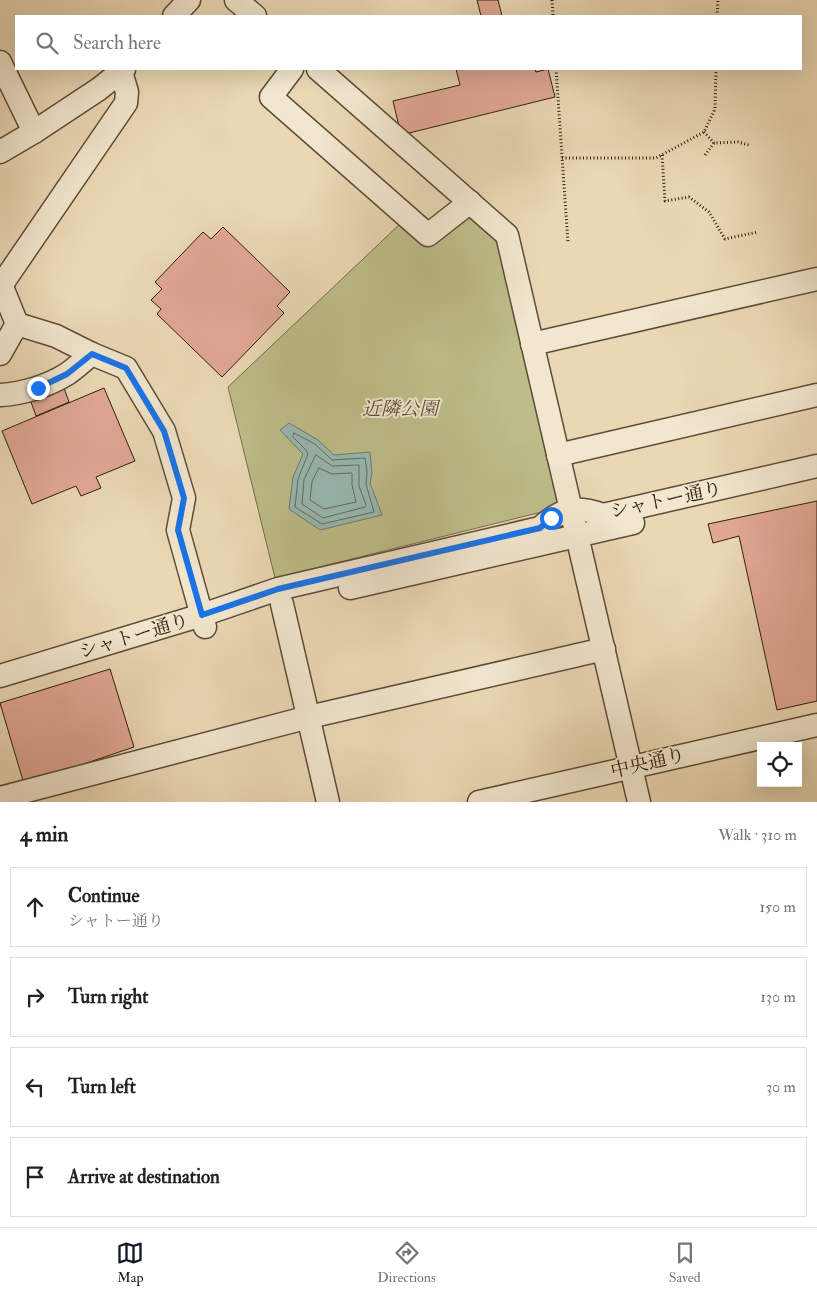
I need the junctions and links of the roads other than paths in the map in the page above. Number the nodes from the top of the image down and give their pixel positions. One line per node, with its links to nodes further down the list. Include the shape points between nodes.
1 (189, 0): 3 (street)
2 (236, 0): 4 (street)
3 (175, 15)
4 (255, 15)
5 (15, 55): 6 (street)
6 (0, 62): 10 (street)
7 (122, 70): 10 (street); 14 (street, via 126,103)
8 (291, 70): 12 (street, via 271,97 428,235)
9 (319, 70): 12 (street)
10 (34, 132): 11 (street)
11 (0, 152)
12 (470, 202): 16 (street, via 508,235)
13 (817, 279): 16 (street)
14 (0, 285): 15 (street)
15 (17, 324): 17 (street); 18 (street, via 56,336)
16 (532, 344): 21 (street)
17 (0, 354)
18 (92, 354): 19 (street, via 67,374 43,385); 27 (street, via 126,368 164,431 184,498 178,530)
19 (0, 395)
20 (817, 395): 21 (street)
21 (558, 455): 24 (street)
22 (817, 466): 24 (street, シャトー通り, via 603,515 587,509)
23 (817, 481): 25 (street)
24 (571, 509): 25 (street); 27 (street, シャトー通り, via 551,518 540,528 278,589)
25 (578, 536): 26 (street); 28 (street)
26 (282, 604): 27 (street); 31 (street)
27 (204, 621): 29 (street, シャトー通り); 30 (street)
28 (604, 649): 31 (street); 33 (street)
29 (0, 676)
30 (0, 688)
31 (309, 717): 34 (street); 35 (street)
32 (817, 725): 33 (street, 中央通り)
33 (631, 767): 36 (street, 中央通り); 37 (street)
34 (0, 798)
35 (328, 802)
36 (480, 802)
37 (639, 802)

